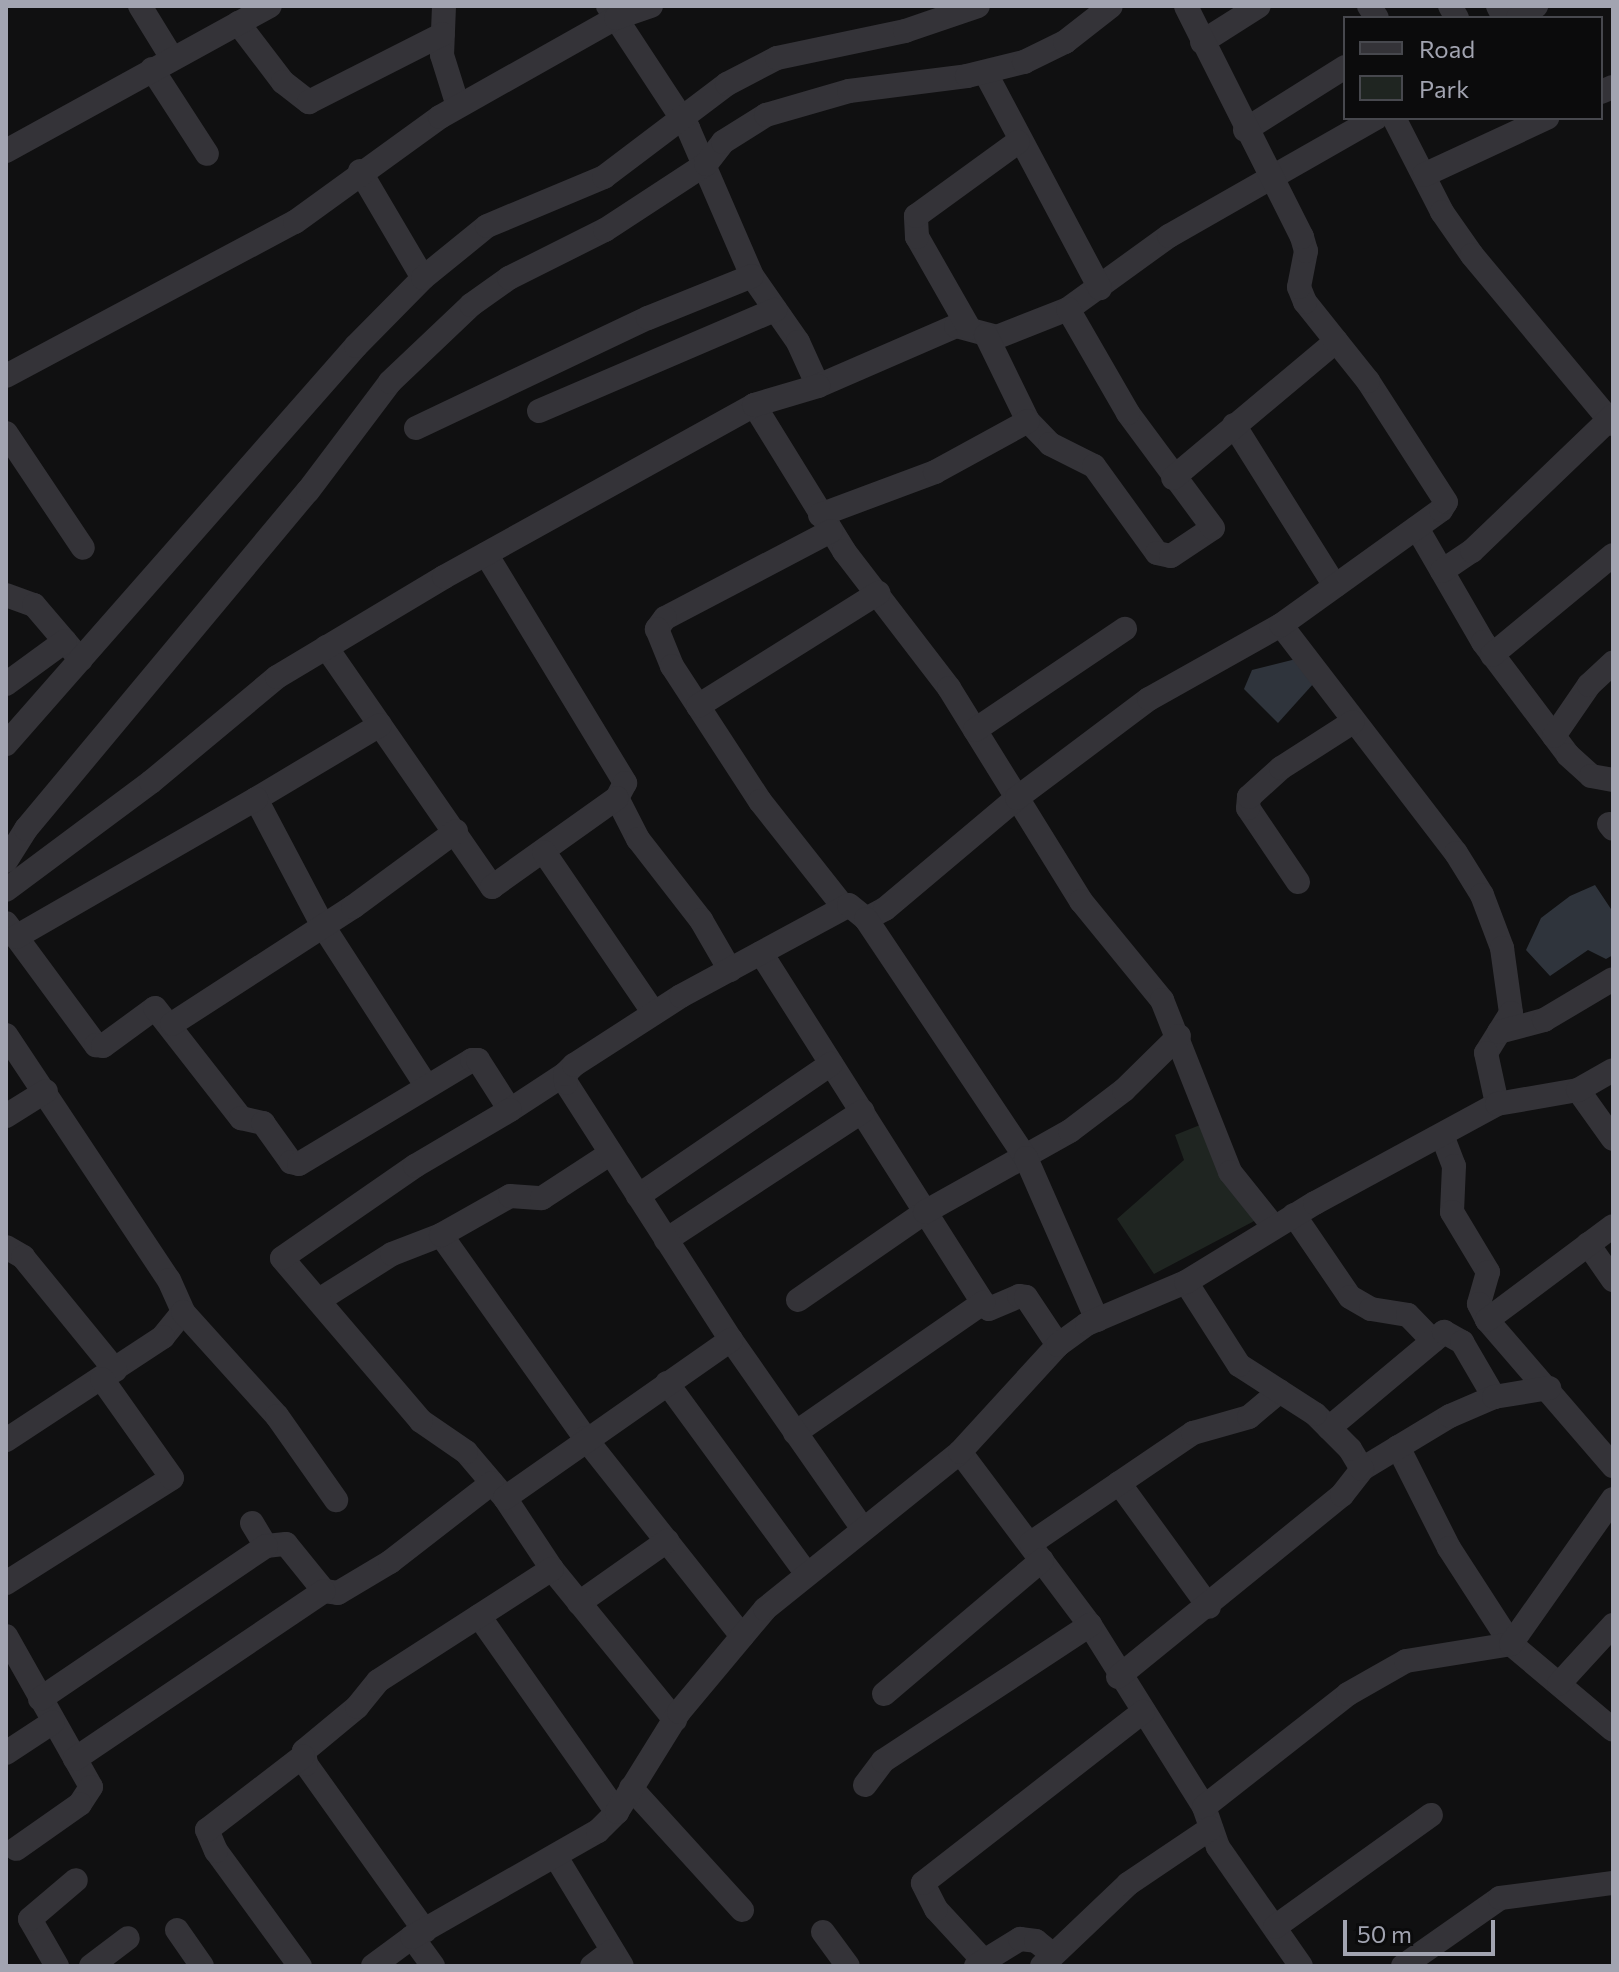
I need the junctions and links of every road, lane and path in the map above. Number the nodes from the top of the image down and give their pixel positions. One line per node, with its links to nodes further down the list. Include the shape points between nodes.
1 (140, 6): 13 (street)
2 (270, 6): 10 (street)
3 (444, 6): 11 (street)
4 (651, 6): 9 (street)
5 (978, 6): 20 (street, via 905,31 777,58)
6 (1111, 6): 15 (street, via 1045,54)
7 (1186, 6): 12 (street)
8 (1259, 6): 12 (street)
9 (612, 12): 16 (street); 20 (street)
10 (238, 23): 11 (street, via 283,82 309,102); 13 (street)
11 (443, 34): 16 (street, via 445,75)
12 (1202, 42): 21 (street)
13 (162, 63): 23 (street); 24 (street)
14 (1343, 68): 21 (street)
15 (985, 72): 22 (street); 25 (street, via 849,91 780,110)
16 (458, 106): 26 (street)
17 (1373, 120): 28 (street)
18 (1395, 120): 27 (street)
19 (1543, 120): 27 (street)
20 (684, 122): 25 (street); 30 (street, via 604,177 487,226)
21 (1245, 130): 28 (street)
22 (1018, 142): 31 (street); 34 (street, via 916,216 917,237)
23 (6, 151)
24 (207, 154)
25 (703, 158): 29 (street); 74 (street, via 605,230 509,278 390,382 308,491 26,829)
26 (360, 171): 30 (street); 36 (street, via 295,222)
27 (1424, 175): 40 (street, via 1472,255)
28 (1271, 180): 31 (street, via 1169,236); 35 (street, via 1306,251 1299,287)
29 (752, 276): 33 (street); 43 (street, via 648,318)
30 (423, 278): 58 (street)
31 (1100, 288): 32 (street)
32 (1068, 309): 34 (street, via 1012,333); 45 (street)
33 (775, 310): 37 (street, via 798,342); 39 (street)
34 (978, 332): 37 (street, via 956,326); 41 (street)
35 (1336, 341): 42 (street); 47 (street, via 1443,491 1446,502 1441,510)
36 (6, 376)
37 (818, 386): 38 (street)
38 (754, 405): 46 (street); 49 (street)
39 (539, 411)
40 (1612, 420): 51 (street, via 1472,551)
41 (1028, 421): 45 (street, via 1050,444 1094,466 1163,556 1213,528); 46 (street)
42 (1234, 425): 45 (street); 52 (street)
43 (416, 428)
44 (6, 433): 48 (street)
45 (1173, 478)
46 (826, 523): 53 (street); 62 (street, via 665,618 657,629 659,642)
47 (1417, 528): 51 (street); 52 (street)
48 (83, 548)
49 (486, 554): 57 (street); 69 (street, via 625,783)
50 (1613, 555): 59 (street)
51 (1442, 571): 59 (street)
52 (1335, 586): 55 (street)
53 (878, 593): 62 (street); 65 (street)
54 (6, 595): 58 (street, via 34,605)
55 (1281, 625): 63 (street); 70 (street, via 1149,699)
56 (1125, 629): 65 (street)
57 (326, 647): 64 (street); 76 (street, via 277,677 151,782)
58 (73, 650): 61 (street); 67 (street)
59 (1492, 655): 66 (street)
60 (1613, 663): 66 (street, via 1589,685)
61 (6, 684)
62 (698, 706): 77 (street, via 760,801)
63 (1353, 722): 75 (street, via 1281,768 1249,797 1248,808); 86 (street, via 1456,853 1482,895 1502,948 1509,990 1511,1013)
64 (380, 725): 71 (street); 72 (street)
65 (975, 730): 70 (street)
66 (1554, 736): 68 (street, via 1591,776)
67 (6, 744)
68 (1613, 780)
69 (617, 798): 73 (street); 82 (street, via 638,839 701,920)
70 (1017, 798): 78 (street, via 885,909); 88 (street, via 1081,901 1162,1000)
71 (256, 799): 79 (street); 80 (street)
72 (456, 831): 73 (street, via 492,887); 79 (street)
73 (544, 852): 84 (street)
74 (6, 861)
75 (1298, 882)
76 (6, 890)
77 (842, 905): 78 (street); 81 (street)
78 (866, 919): 102 (street)
79 (323, 926): 85 (street); 92 (street)
80 (9, 930): 85 (street, via 96,1045 103,1046 155,1008)
81 (761, 953): 82 (street); 89 (street)
82 (730, 970): 84 (street)
83 (1613, 979): 86 (street, via 1544,1020)
84 (654, 1013): 91 (street)
85 (172, 1024): 92 (street, via 241,1118 263,1123 291,1162 299,1164)
86 (1499, 1032): 95 (street, via 1486,1053)
87 (6, 1035): 94 (street)
88 (1179, 1036): 102 (street, via 1124,1090); 105 (street, via 1230,1172)
89 (831, 1064): 97 (street); 103 (street)
90 (1613, 1070): 93 (street)
91 (565, 1074): 96 (street); 101 (street)
92 (426, 1085): 96 (street, via 478,1060)
93 (1578, 1090): 95 (street); 100 (street)
94 (46, 1091): 98 (street); 116 (street, via 181,1301)
95 (1497, 1104): 99 (street)
96 (510, 1110): 113 (street, via 415,1166 282,1258)
97 (863, 1111): 104 (street); 108 (street)
98 (6, 1116)
99 (1442, 1135): 105 (street); 118 (street, via 1454,1166 1452,1212 1488,1272 1479,1304)
100 (1613, 1139)
101 (611, 1153): 103 (street); 107 (street, via 542,1198 510,1196)
102 (1026, 1158): 104 (street); 117 (street)
103 (638, 1196): 108 (street)
104 (925, 1212): 114 (street); 115 (street)
105 (1284, 1221): 112 (street); 120 (street, via 1350,1297 1371,1309 1408,1315)
106 (1613, 1226): 109 (street)
107 (441, 1235): 113 (street, via 392,1254); 129 (street)
108 (666, 1240): 119 (street)
109 (1588, 1244): 111 (street); 118 (street)
110 (8, 1250): 122 (street, via 67,1308)
111 (1613, 1280)
112 (1186, 1282): 117 (street); 125 (street, via 1239,1365)
113 (319, 1300): 136 (street, via 421,1421 446,1435)
114 (798, 1300)
115 (983, 1303): 121 (street, via 989,1309 1026,1297); 128 (street)
116 (183, 1312): 122 (street, via 163,1337); 138 (street, via 267,1404)
117 (1097, 1320): 121 (street)
118 (1487, 1320): 124 (street)
119 (731, 1340): 123 (street); 128 (street)
120 (1433, 1341): 126 (street, via 1444,1332 1454,1335); 127 (street)
121 (1058, 1345): 132 (street)
122 (109, 1374): 130 (street); 146 (street, via 172,1478)
123 (667, 1383): 129 (street); 145 (street)
124 (1549, 1388): 126 (street); 133 (street)
125 (1280, 1391): 127 (street); 135 (street, via 1249,1417 1193,1433)
126 (1494, 1397): 131 (street)
127 (1329, 1428): 134 (street)
128 (795, 1433): 140 (street)
129 (585, 1438): 136 (street); 141 (street)
130 (6, 1440)
131 (1398, 1447): 134 (street); 155 (street, via 1449,1548)
132 (960, 1452): 140 (street); 143 (street)
133 (1613, 1466)
134 (1362, 1469): 149 (street, via 1342,1495)
135 (1119, 1483): 143 (street); 149 (street)
136 (498, 1490): 144 (street); 147 (street, via 352,1587)
137 (1613, 1499): 155 (street)
138 (336, 1500)
139 (252, 1523): 142 (street)
140 (863, 1529): 145 (street)
141 (667, 1541): 148 (street); 153 (street)
142 (266, 1546): 147 (street, via 286,1544); 159 (street)
143 (1037, 1551): 151 (street); 158 (street)
144 (552, 1569): 148 (street); 150 (street)
145 (807, 1574): 153 (street)
146 (6, 1583)
147 (324, 1591): 166 (street)
148 (579, 1603): 161 (street)
149 (1209, 1607): 156 (street)
150 (479, 1616): 165 (street, via 378,1681); 169 (street)
151 (1090, 1625): 156 (street); 167 (street, via 883,1761)
152 (1613, 1625): 157 (street)
153 (742, 1636): 161 (street)
154 (7, 1640): 159 (street)
155 (1511, 1644): 157 (street); 171 (street, via 1406,1661 1348,1694)
156 (1118, 1677): 160 (street)
157 (1559, 1684): 163 (street)
158 (884, 1694)
159 (40, 1699): 162 (street)
160 (1143, 1712): 171 (street); 184 (street, via 923,1883 936,1909)
161 (675, 1720): 168 (street)
162 (53, 1722): 164 (street); 166 (street)
163 (1613, 1730)
164 (6, 1753)
165 (303, 1756): 180 (street); 188 (street, via 207,1830 216,1851)
166 (75, 1759): 172 (street, via 89,1780 89,1794)
167 (865, 1785)
168 (631, 1788): 169 (street); 176 (street)
169 (617, 1812): 173 (street, via 598,1831)
170 (1431, 1815): 177 (street)
171 (1208, 1818): 177 (street, via 1233,1871); 183 (street)
172 (16, 1849)
173 (556, 1857): 180 (street); 182 (street)
174 (76, 1880): 185 (street, via 30,1919)
175 (1613, 1883): 194 (street, via 1500,1898)
176 (742, 1910)
177 (1275, 1927): 193 (street)
178 (177, 1930): 187 (street)
179 (823, 1932): 192 (street)
180 (419, 1934): 189 (street); 190 (street)
181 (128, 1938): 186 (street)
182 (617, 1959): 191 (street)
183 (1047, 1960): 184 (street, via 1036,1941 1020,1939)
184 (980, 1963)
185 (57, 1966)
186 (91, 1966)
187 (202, 1966)
188 (300, 1966)
189 (373, 1966)
190 (433, 1966)
191 (592, 1966)
192 (848, 1966)
193 (1301, 1966)
194 (1403, 1966)

